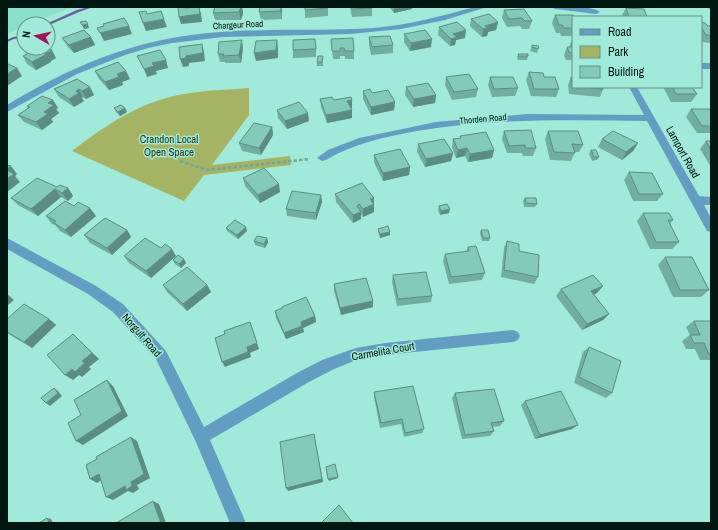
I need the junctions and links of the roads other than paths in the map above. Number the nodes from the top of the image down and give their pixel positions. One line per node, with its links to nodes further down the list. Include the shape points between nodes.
1 (483, 7): 5 (street, Chargeur Road, via 402,27 357,31 219,35 147,46 83,67 48,84)
2 (555, 7): 3 (street)
3 (597, 12)
4 (634, 88): 6 (street, Lamport Road)
5 (7, 109)
6 (650, 118): 7 (street, Thorden Road, via 520,116 451,122 365,138 339,147); 8 (street, Lamport Road)
7 (322, 158)
8 (696, 200): 9 (street); 10 (street, Lamport Road)
9 (711, 200)
10 (711, 228)
11 (7, 244): 13 (street, Norgulf Road, via 92,290 134,323 161,355)
12 (513, 336): 13 (street, Carmelita Court, via 356,354 302,378)
13 (201, 437): 14 (street, Norgulf Road)
14 (238, 523)

